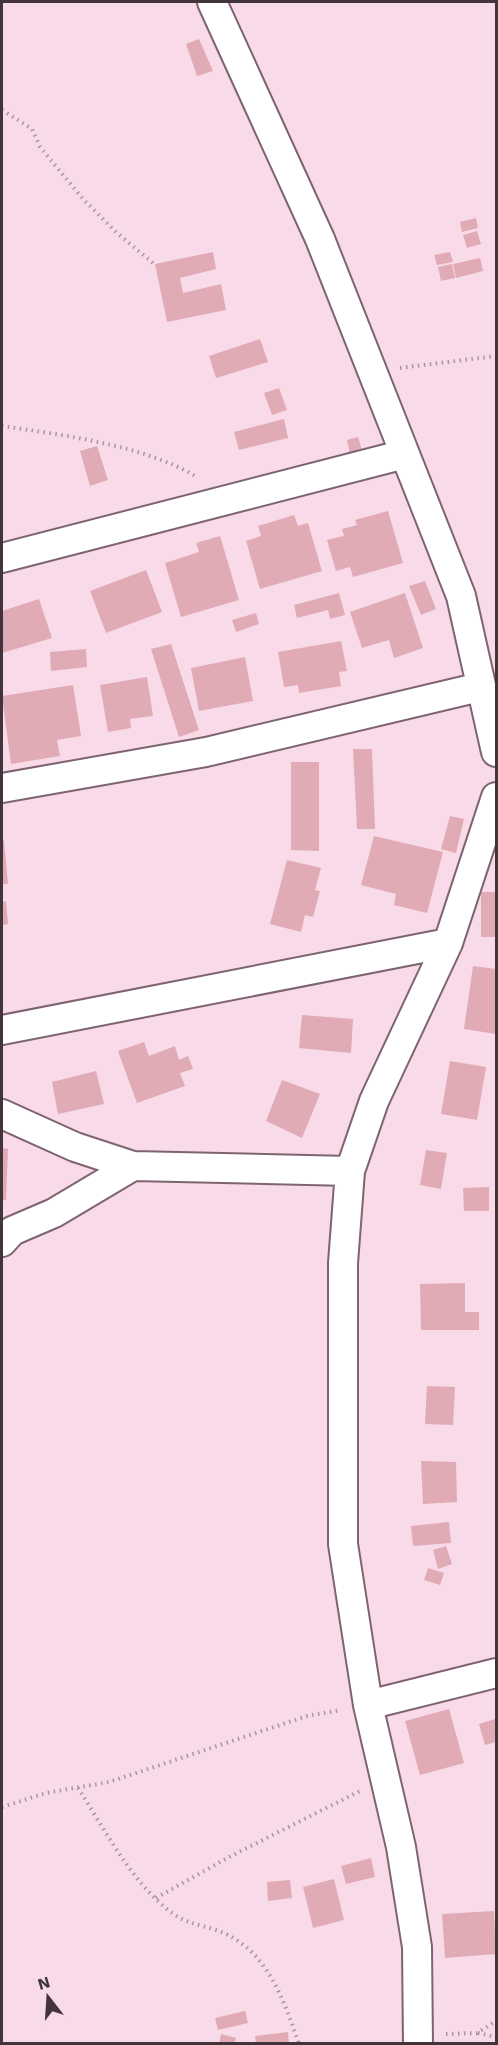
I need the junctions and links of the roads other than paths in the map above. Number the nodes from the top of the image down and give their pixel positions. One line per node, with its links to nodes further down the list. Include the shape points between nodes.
1 (212, 2): 2 (street, via 320,239)
2 (405, 454): 3 (street); 4 (street, via 461,596)
3 (2, 558)
4 (480, 687): 5 (street); 6 (street, via 206,752)
5 (496, 752)
6 (2, 788)
7 (496, 797): 8 (street)
8 (448, 944): 9 (street); 12 (street, via 374,1101)
9 (2, 1030)
10 (2, 1114): 11 (street, via 75,1147)
11 (133, 1166): 12 (street); 13 (street, via 54,1213 12,1232)
12 (351, 1171): 15 (street, via 343,1263 343,1544)
13 (2, 1242)
14 (496, 1673): 15 (street)
15 (368, 1705): 16 (street, via 401,1847 417,1947)
16 (417, 2039)

